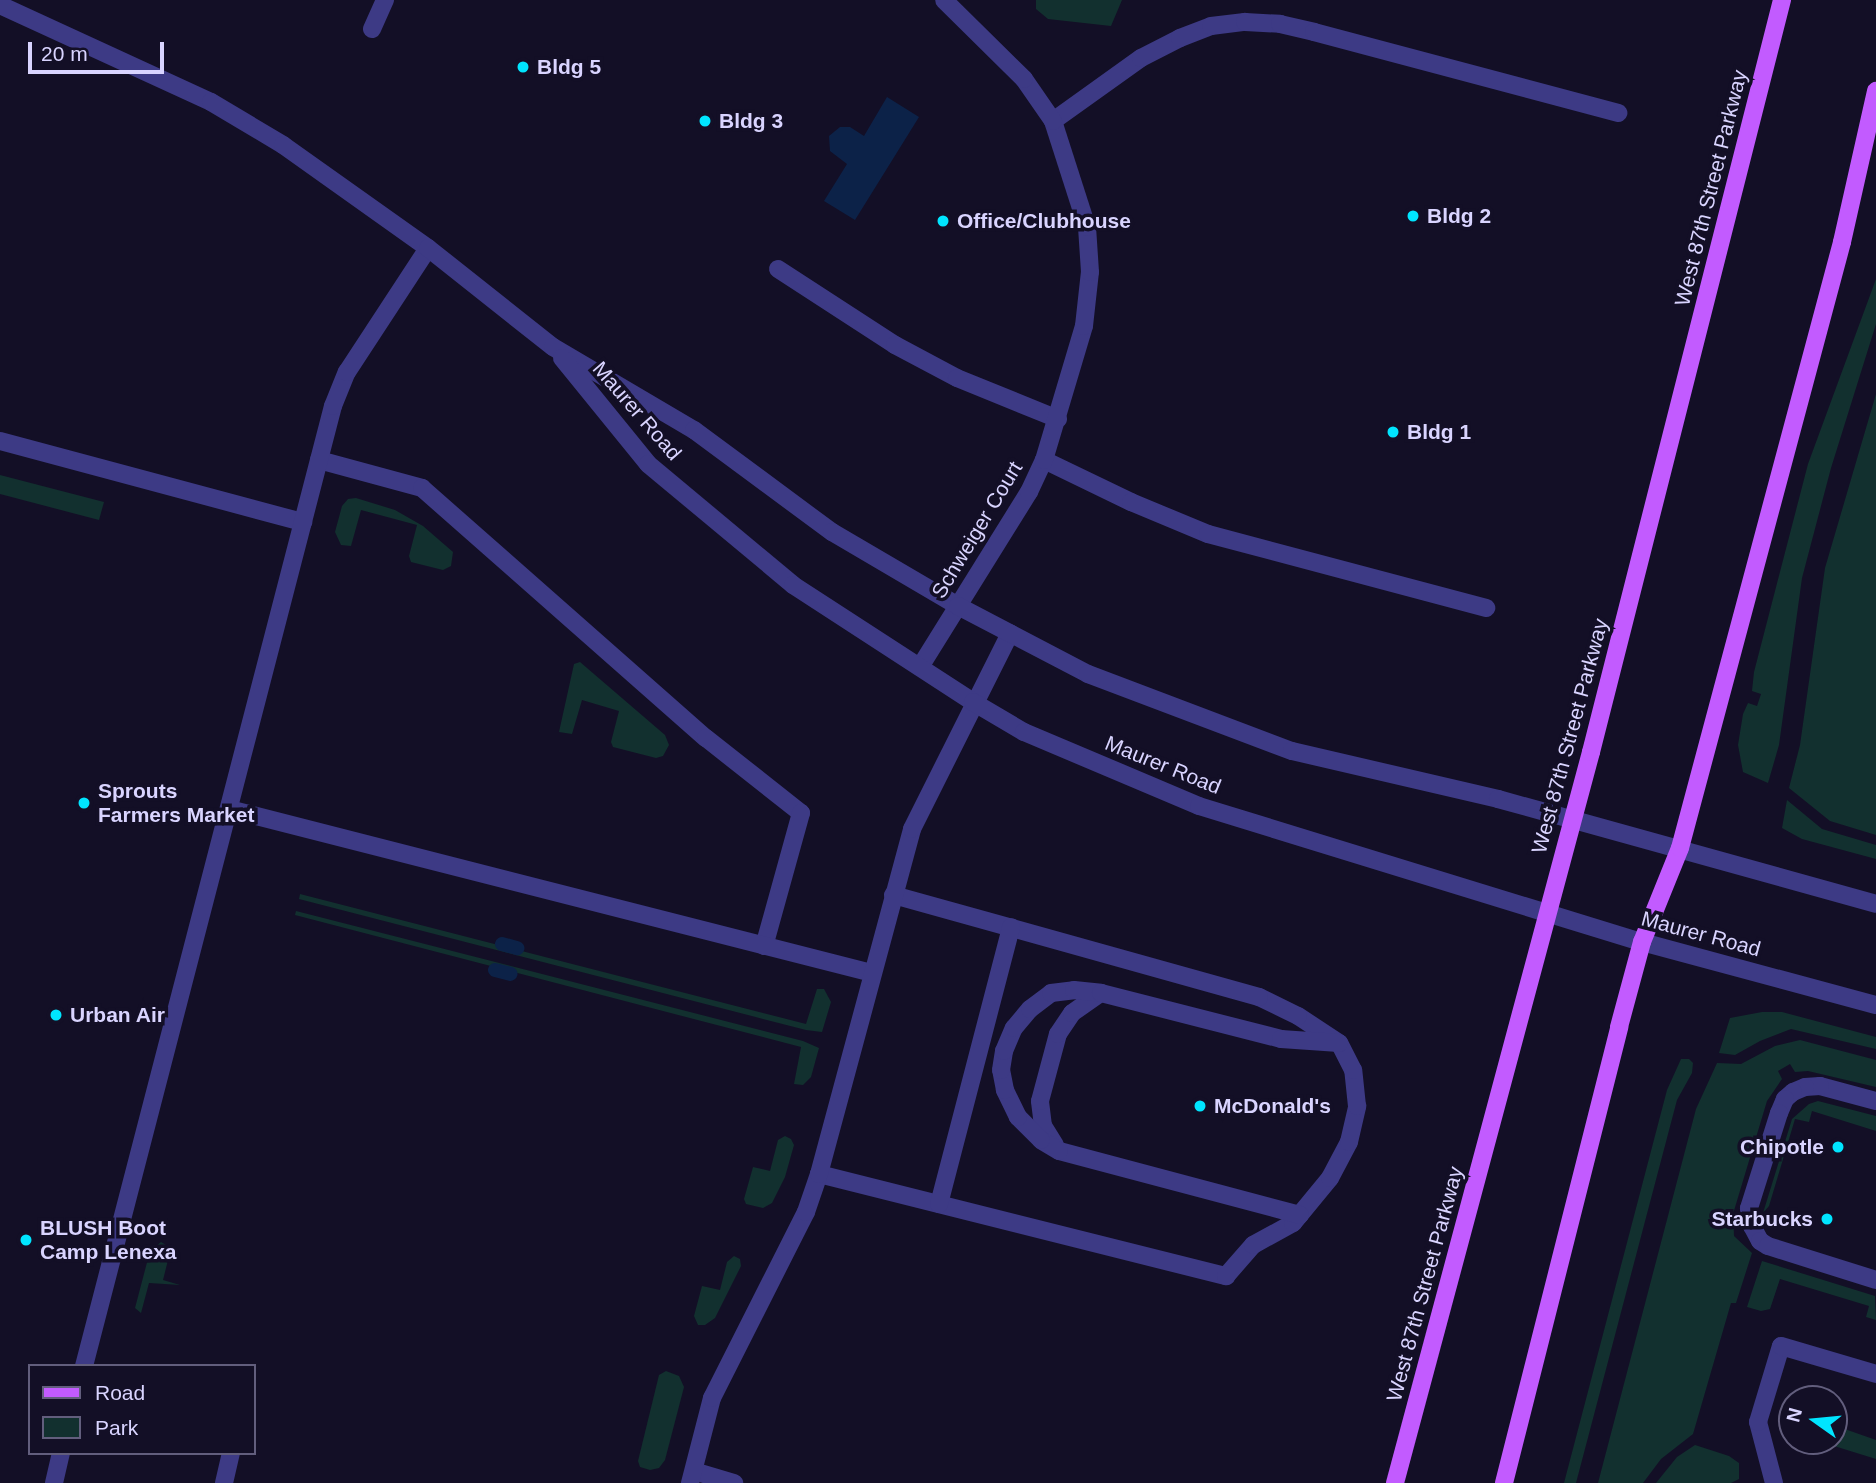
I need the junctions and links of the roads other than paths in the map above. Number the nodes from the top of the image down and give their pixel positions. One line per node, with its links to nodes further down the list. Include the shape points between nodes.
1 (385, 0): 5 (street)
2 (944, 0): 8 (street, Schweiger Court, via 1024,79)
3 (1782, 0): 23 (main road, West 87th Street Parkway)
4 (0, 5): 9 (street, Maurer Road, via 211,102 283,145)
5 (372, 29)
6 (1876, 91): 24 (main road, via 1842,242)
7 (1618, 113): 8 (street, via 1314,32 1245,22 1211,26 1141,58)
8 (1053, 121): 12 (street, Schweiger Court, via 1087,227 1090,272 1084,327)
9 (428, 248): 11 (street, Maurer Road); 14 (street, via 347,372)
10 (778, 270): 12 (street, via 895,345 957,378)
11 (553, 347): 17 (street, Maurer Road, via 694,430 832,532); 20 (street, Maurer Road, via 648,464 793,585)
12 (1058, 419): 15 (street, Schweiger Court)
13 (0, 441): 16 (street)
14 (319, 460): 16 (street); 30 (street, via 422,488 705,738 801,813)
15 (1044, 460): 17 (street, Schweiger Court); 18 (street, via 1208,534)
16 (303, 522): 22 (street)
17 (958, 606): 19 (street, Maurer Road); 20 (street, Schweiger Court)
18 (1486, 608)
19 (1010, 633): 21 (street); 23 (street, Maurer Road, via 1088,674 1292,751)
20 (920, 667): 21 (street, Maurer Road)
21 (973, 702): 25 (street, via 912,829); 27 (street, Maurer Road, via 1024,732 1199,806)
22 (229, 809): 30 (street); 41 (street)
23 (1571, 820): 24 (street, Maurer Road); 27 (main road, West 87th Street Parkway)
24 (1680, 848): 26 (street, Maurer Road); 29 (main road)
25 (893, 895): 28 (street); 31 (street)
26 (1876, 904)
27 (1546, 912): 29 (street, Maurer Road); 50 (main road, West 87th Street Parkway)
28 (1011, 927): 34 (street, via 1259,997); 38 (street)
29 (1642, 942): 33 (street, Maurer Road); 51 (main road)
30 (764, 946): 31 (street)
31 (873, 973): 37 (street)
32 (1101, 993): 34 (street, via 1281,1039); 36 (street, via 1072,1013 1054,1047 1040,1101 1043,1126); 36 (street, via 1051,993 1022,1018 1004,1051 1005,1090 1018,1117)
33 (1876, 1005)
34 (1339, 1043): 39 (street, via 1353,1070 1357,1106 1352,1130 1330,1178)
35 (1876, 1101): 40 (street, via 1820,1086 1793,1092 1779,1113 1749,1208 1752,1226 1768,1246)
36 (1059, 1151): 39 (street)
37 (819, 1174): 38 (street); 46 (street, via 806,1212 712,1398)
38 (939, 1204): 39 (street, via 1226,1276 1253,1245 1293,1223)
39 (1300, 1214)
40 (1876, 1280)
41 (85, 1364)
42 (1876, 1374): 45 (street, via 1781,1346 1758,1422)
43 (61, 1455): 47 (street)
44 (231, 1455): 48 (street)
45 (1772, 1475): 52 (street)
46 (692, 1477): 49 (street)
47 (54, 1483)
48 (224, 1483)
49 (734, 1483)
50 (1395, 1483)
51 (1504, 1483)
52 (1758, 1483)

